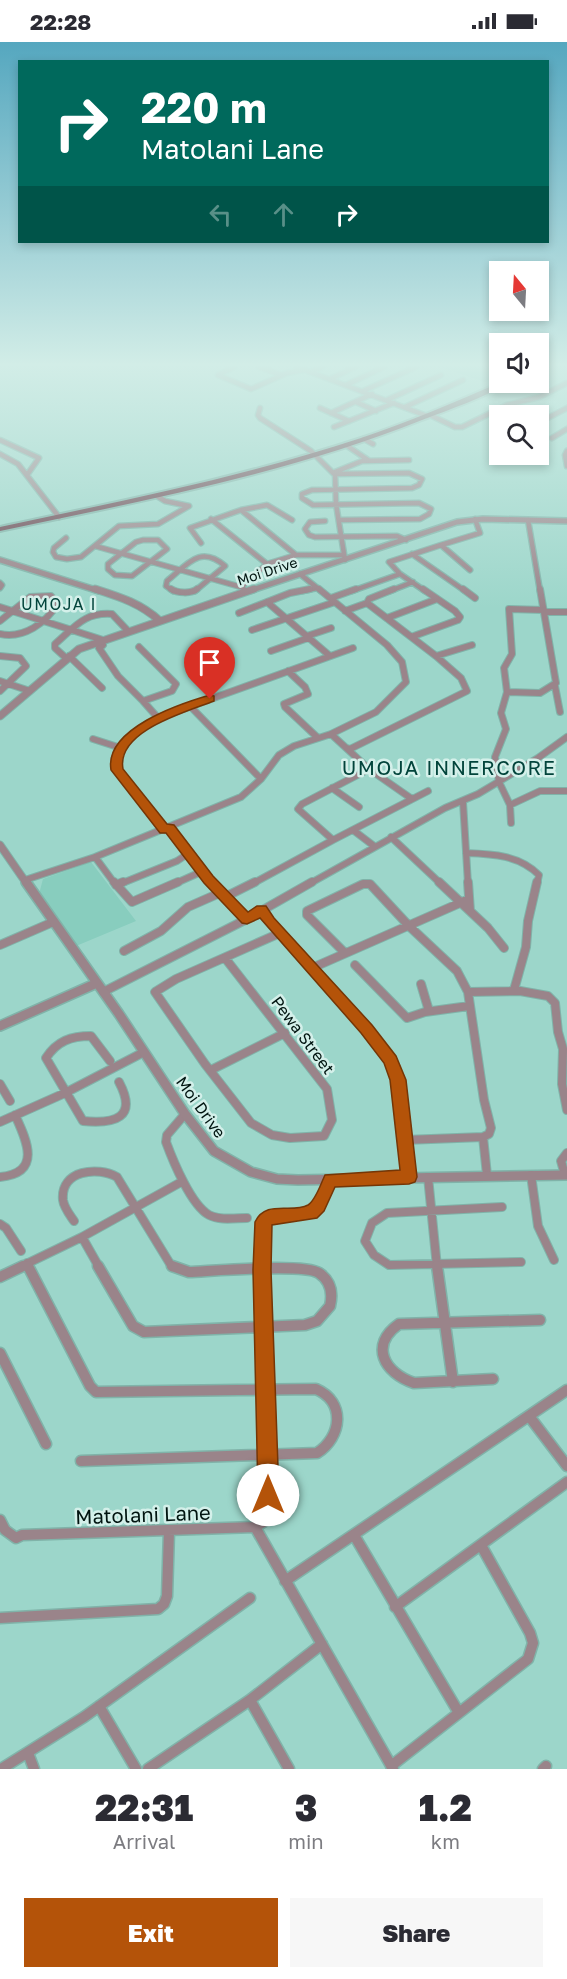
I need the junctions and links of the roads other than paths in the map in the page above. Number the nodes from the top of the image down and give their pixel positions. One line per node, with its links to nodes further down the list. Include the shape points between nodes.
1 (16, 448): 13 (street, via 39,458)
2 (305, 448): 7 (street)
3 (329, 448): 7 (highway)
4 (335, 448): 7 (highway)
5 (350, 448): 9 (street)
6 (567, 451): 11 (street)
7 (313, 453): 12 (street); 15 (highway)
8 (0, 454): 13 (street)
9 (368, 460): 10 (street); 12 (street, via 343,467)
10 (409, 460)
11 (567, 466)
12 (334, 474): 14 (street); 14 (street, via 409,473 422,482 412,488)
13 (27, 475): 18 (street)
14 (335, 489): 16 (street); 16 (street, via 307,490 301,496 313,505)
15 (157, 496): 18 (highway); 32 (street, via 189,506 158,524 119,526)
16 (336, 504): 22 (street); 22 (street, via 419,503 431,509 420,519)
17 (241, 510): 19 (street); 21 (street, via 267,505); 35 (street)
18 (59, 517): 26 (highway)
19 (211, 519): 30 (street, via 189,530); 39 (street)
20 (475, 519): 23 (street, Moi Drive); 29 (street, Moi Drive); 31 (street, via 480,533)
21 (292, 520)
22 (339, 520): 27 (street)
23 (528, 520): 25 (street, Moi Drive); 59 (street)
24 (325, 521): 27 (street, via 310,522 305,529 315,537)
25 (567, 521)
26 (0, 530)
27 (342, 537): 29 (street, via 397,536); 36 (street)
28 (66, 538): 32 (street, via 54,548 56,557 81,557)
29 (406, 540): 36 (street, Moi Drive)
30 (201, 543)
31 (441, 545): 34 (street); 41 (street)
32 (95, 546): 33 (street)
33 (122, 554): 38 (street); 38 (street, via 106,566 115,575 137,574); 38 (street, via 136,542 158,540 167,549)
34 (412, 554): 43 (street, via 389,562); 51 (street)
35 (296, 555): 36 (street); 39 (street)
36 (345, 557): 42 (street, Moi Drive)
37 (0, 560): 66 (street, via 132,601)
38 (151, 562): 40 (street)
39 (267, 564): 47 (street)
40 (181, 570): 44 (street); 44 (street, via 198,556 216,558 225,567); 44 (street, via 165,584 176,592 194,592)
41 (470, 570)
42 (300, 574): 49 (street); 50 (street, Moi Drive)
43 (400, 574): 45 (street); 53 (street)
44 (210, 579): 47 (street)
45 (413, 582): 52 (street); 55 (street)
46 (0, 583): 48 (street)
47 (241, 587): 50 (street)
48 (0, 588)
49 (317, 588): 53 (street); 54 (street)
50 (248, 592): 66 (street, Moi Drive)
51 (475, 598)
52 (437, 599): 62 (street); 73 (street, via 460,619)
53 (333, 600): 58 (street); 63 (street)
54 (267, 602): 61 (street); 63 (street)
55 (367, 603): 58 (street); 62 (street)
56 (0, 607): 57 (street)
57 (12, 611): 64 (street); 64 (street, via 30,597 51,596 58,606); 65 (street)
58 (345, 611): 96 (street, via 402,662 406,682 376,712)
59 (544, 611): 60 (street); 86 (street); 90 (street, via 509,609 512,654 504,668)
60 (567, 612)
61 (239, 613)
62 (387, 618): 73 (street)
63 (288, 619): 69 (street); 72 (street)
64 (43, 620): 68 (street); 71 (street, via 24,634)
65 (0, 621)
66 (160, 621): 70 (street, Moi Drive)
67 (332, 628): 72 (street)
68 (72, 629): 70 (street, via 87,616 106,613 115,616); 74 (street); 82 (street, via 54,646)
69 (252, 630)
70 (128, 631): 74 (street, Moi Drive)
71 (0, 634)
72 (308, 637): 78 (street); 80 (street)
73 (411, 637): 81 (street)
74 (101, 640): 82 (street, Moi Drive); 91 (street, via 103,645 99,648 103,655)
75 (472, 645): 81 (street)
76 (140, 647): 91 (street, via 176,687)
77 (353, 648): 80 (street)
78 (271, 651)
79 (0, 656): 85 (street, via 20,658 26,666)
80 (330, 656): 83 (street)
81 (436, 656): 101 (street, via 461,678 467,687 465,693)
82 (68, 657): 87 (street); 89 (street, Moi Drive)
83 (288, 671): 92 (street); 98 (street, via 308,694 284,704 285,707)
84 (0, 681): 85 (street)
85 (8, 684): 88 (street); 89 (street)
86 (555, 686): 90 (street, via 537,694); 93 (street)
87 (102, 688)
88 (0, 691)
89 (30, 691): 94 (street, Moi Drive)
90 (507, 692): 104 (street, via 501,712 506,729 495,757)
91 (143, 700): 95 (street)
92 (190, 706): 95 (street); 103 (street)
93 (560, 712)
94 (0, 716)
95 (158, 718): 100 (street, via 142,727)
96 (332, 734): 98 (street); 101 (street)
97 (567, 737): 104 (street)
98 (318, 738): 103 (street, via 279,755)
99 (93, 739): 100 (street)
100 (121, 748): 113 (street, via 115,759 117,770)
101 (347, 748): 102 (street)
102 (369, 769): 105 (street); 108 (street)
103 (261, 779): 113 (street, via 241,797)
104 (499, 782): 109 (street); 110 (street)
105 (332, 788): 111 (street); 116 (street, via 298,809)
106 (428, 791): 108 (street)
107 (567, 791): 110 (street, via 537,791 520,804)
108 (412, 799): 114 (street)
109 (463, 802): 115 (street); 120 (street)
110 (510, 805): 112 (street)
111 (359, 807)
112 (511, 824)
113 (167, 829): 119 (street); 121 (street)
114 (353, 830): 116 (street); 118 (street)
115 (391, 837): 118 (street); 127 (street)
116 (333, 840): 125 (street, via 274,873)
117 (0, 845): 123 (street, Moi Drive)
118 (374, 846): 128 (street)
119 (189, 853): 122 (street); 124 (street)
120 (466, 853): 126 (street); 143 (street, via 505,855 530,866 539,875)
121 (94, 857): 123 (street); 124 (street)
122 (203, 871): 124 (street, via 132,902); 125 (street)
123 (25, 880): 131 (street, Moi Drive)
124 (116, 885)
125 (224, 894): 130 (street); 136 (street, via 188,908 161,931)
126 (469, 899): 127 (street); 129 (street)
127 (460, 901): 129 (street); 132 (street)
128 (262, 910): 130 (street); 133 (street)
129 (470, 911): 135 (street)
130 (247, 919): 142 (street)
131 (53, 922): 134 (street); 142 (street, Moi Drive)
132 (409, 926): 137 (street); 137 (street, via 376,889 363,884 306,913); 144 (street, via 457,971)
133 (280, 933): 138 (street); 140 (street)
134 (0, 945)
135 (504, 948)
136 (124, 951)
137 (344, 952): 140 (street)
138 (225, 958): 148 (street, Pewa Street); 151 (street, via 157,989 157,997)
139 (355, 965): 146 (street, via 403,1016)
140 (312, 968): 161 (street, via 367,1029 395,1068)
141 (421, 984): 146 (street)
142 (100, 988): 147 (street); 149 (street, Moi Drive)
143 (514, 990): 144 (street); 156 (street, via 548,996 555,1003)
144 (468, 992): 145 (street)
145 (469, 1006): 146 (street); 160 (street, via 491,1128)
146 (429, 1011)
147 (0, 1026)
148 (285, 1033): 151 (street); 151 (street, Pewa Street, via 327,1089 333,1107 324,1136 290,1138 262,1130 251,1123)
149 (144, 1052): 154 (street); 157 (street, Moi Drive)
150 (110, 1061): 154 (street, via 91,1036 60,1041 46,1058)
151 (211, 1070)
152 (119, 1082): 154 (street, via 129,1101 126,1113 111,1121 83,1121)
153 (0, 1084): 155 (street)
154 (64, 1094): 158 (street)
155 (10, 1101)
156 (567, 1110)
157 (185, 1114): 169 (street, Moi Drive, via 214,1151 251,1172 277,1179); 170 (street, via 166,1142)
158 (15, 1115): 159 (street); 166 (street, via 29,1151 26,1163 17,1173)
159 (0, 1122)
160 (483, 1137): 161 (street); 163 (street)
161 (405, 1140): 167 (street)
162 (567, 1154): 165 (street, via 561,1161)
163 (487, 1175): 164 (street, Moi Drive); 168 (street, Moi Drive)
164 (531, 1175): 165 (street, Moi Drive); 179 (street, via 538,1226)
165 (566, 1175)
166 (0, 1177)
167 (409, 1177): 168 (street, Moi Drive); 169 (street, Moi Drive)
168 (428, 1177): 173 (street)
169 (330, 1180): 183 (street, via 311,1213 267,1218)
170 (183, 1181): 172 (street); 174 (street, via 207,1214)
171 (502, 1207): 173 (street)
172 (137, 1208): 175 (street, via 112,1172 87,1170 77,1173 63,1192); 177 (street); 183 (street, via 173,1268 189,1272)
173 (429, 1209): 182 (street); 182 (street, via 380,1215 371,1223 365,1241 374,1255 389,1265)
174 (248, 1218)
175 (74, 1221)
176 (0, 1224): 178 (street)
177 (82, 1237): 181 (street); 187 (street, via 137,1330)
178 (21, 1251)
179 (554, 1260)
180 (521, 1262): 182 (street)
181 (27, 1263): 184 (street); 191 (street, via 96,1392)
182 (436, 1264): 186 (street)
183 (262, 1270): 187 (street); 187 (street, via 316,1270 333,1296 318,1323)
184 (0, 1277)
185 (540, 1320): 186 (street)
186 (447, 1323): 190 (street); 190 (street, via 399,1324 386,1335 381,1354 402,1381)
187 (265, 1328): 191 (street)
188 (0, 1353): 194 (street)
189 (493, 1379): 190 (street)
190 (453, 1382)
191 (266, 1388): 195 (street); 195 (street, via 316,1389 327,1394 339,1417 337,1431 328,1446 317,1453)
192 (567, 1390): 193 (street)
193 (529, 1416): 197 (street); 202 (street)
194 (46, 1444)
195 (268, 1455): 196 (street); 200 (street, via 268,1515 263,1524)
196 (81, 1461)
197 (567, 1467)
198 (567, 1482): 203 (street)
199 (0, 1520): 201 (street, Matolani Lane, via 16,1538)
200 (255, 1527): 201 (street, Matolani Lane); 204 (street)
201 (170, 1532): 207 (street, via 167,1596 158,1609)
202 (354, 1535): 204 (street); 206 (street)
203 (482, 1547): 206 (street); 211 (street, via 530,1633 532,1652)
204 (285, 1581): 208 (street)
205 (250, 1598): 210 (street)
206 (396, 1607): 211 (street)
207 (0, 1618)
208 (322, 1644): 209 (street); 213 (street)
209 (250, 1700): 217 (street); 218 (street)
210 (99, 1706): 212 (street); 216 (street)
211 (459, 1713): 213 (street)
212 (28, 1753): 214 (street); 215 (street)
213 (392, 1768)
214 (1, 1769)
215 (34, 1769)
216 (136, 1769)
217 (148, 1769)
218 (289, 1769)

